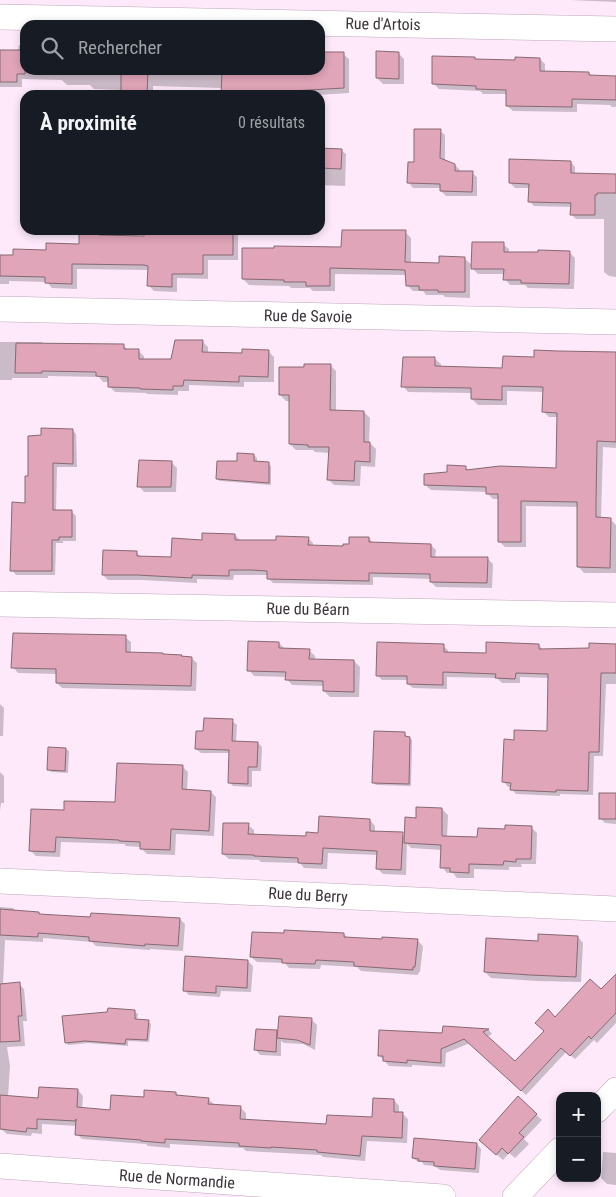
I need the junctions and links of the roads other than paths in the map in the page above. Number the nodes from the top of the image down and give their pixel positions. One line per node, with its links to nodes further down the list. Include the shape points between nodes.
1 (0, 17): 2 (street, Rue d'Artois)
2 (154, 20)
3 (325, 23): 4 (street, Rue d'Artois)
4 (616, 29)
5 (0, 310): 6 (street, Rue de Savoie)
6 (616, 322)
7 (0, 604): 8 (street, Rue du Béarn)
8 (616, 615)
9 (0, 881): 10 (street, Rue du Berry)
10 (616, 909)
11 (616, 1090): 12 (street)
12 (601, 1106)
13 (556, 1154): 16 (street)
14 (0, 1166): 15 (street, Rue de Normandie)
15 (444, 1197)
16 (515, 1197)

